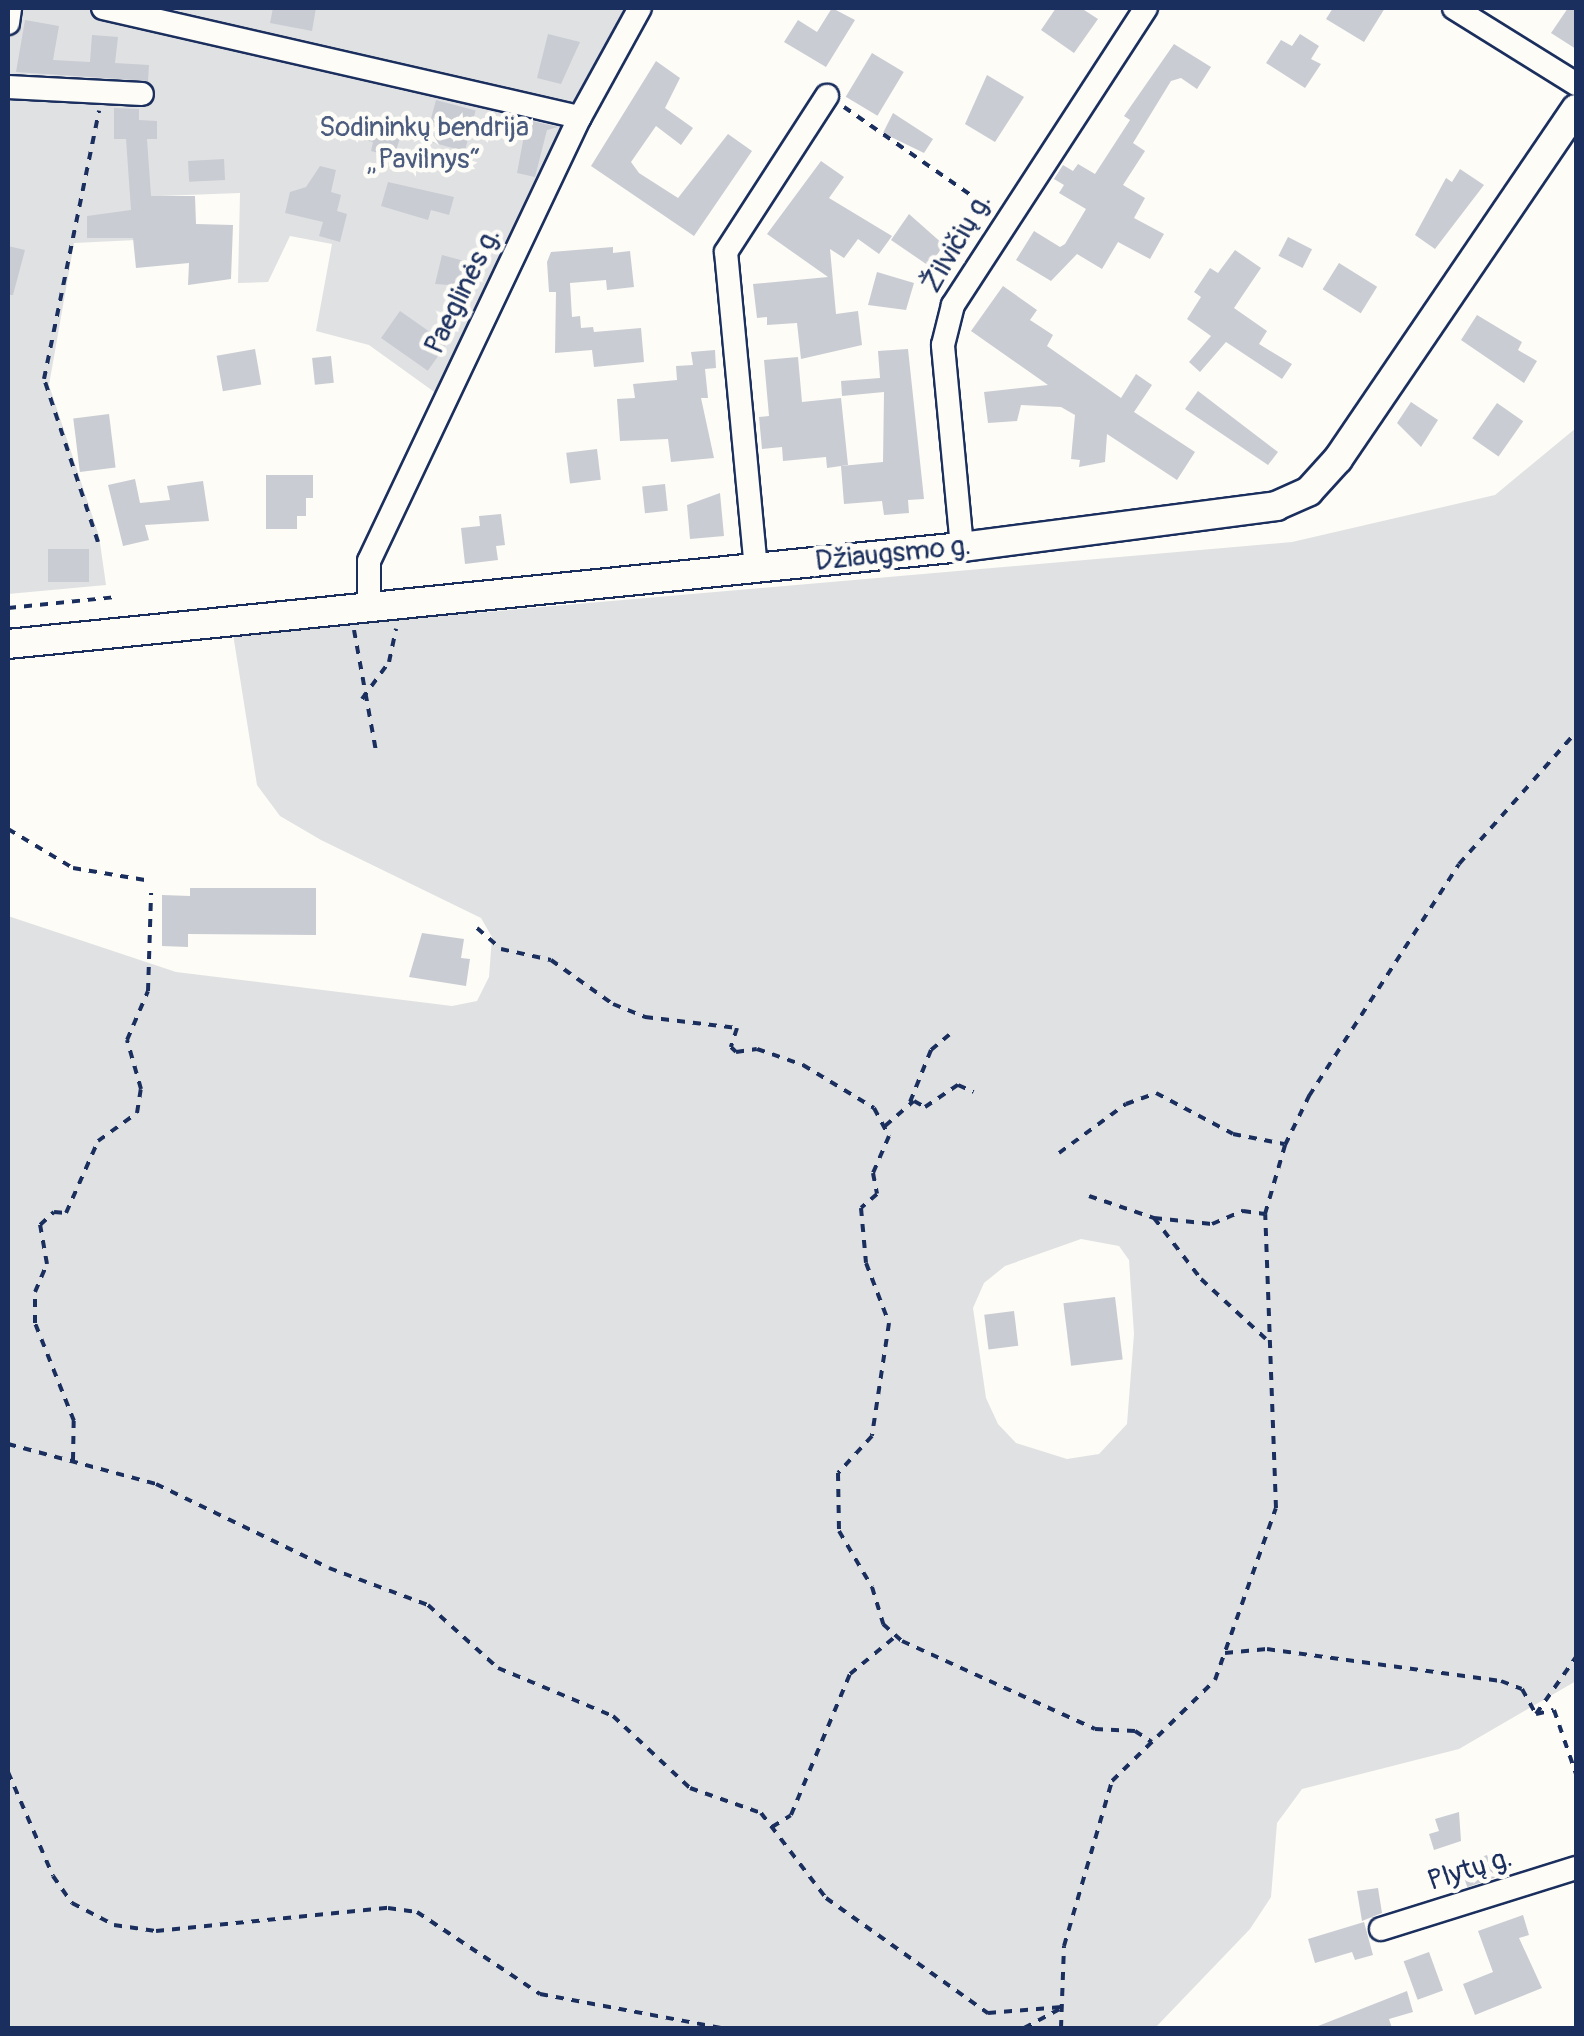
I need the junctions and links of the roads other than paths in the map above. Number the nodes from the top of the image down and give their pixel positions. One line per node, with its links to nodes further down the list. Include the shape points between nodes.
1 (10, 8): 6 (street)
2 (104, 8): 12 (street)
3 (640, 8): 12 (street, Paeglinės g.)
4 (1146, 8): 13 (street, Žilvičių g., via 965,279 946,327)
5 (1454, 8): 7 (street)
6 (8, 23)
7 (1576, 84)
8 (8, 87): 9 (street)
9 (142, 94)
10 (827, 96): 14 (street, via 726,252)
11 (1576, 108): 13 (street, Džiaugsmo g., via 1338,459 1309,491 1245,515)
12 (580, 118): 15 (street, Paeglinės g., via 369,561)
13 (962, 547): 14 (street, Džiaugsmo g.)
14 (756, 569): 15 (street, Džiaugsmo g.)
15 (371, 609): 16 (street, Džiaugsmo g.)
16 (8, 644)
17 (1576, 1868): 18 (street, Plytų g.)
18 (1381, 1929)

